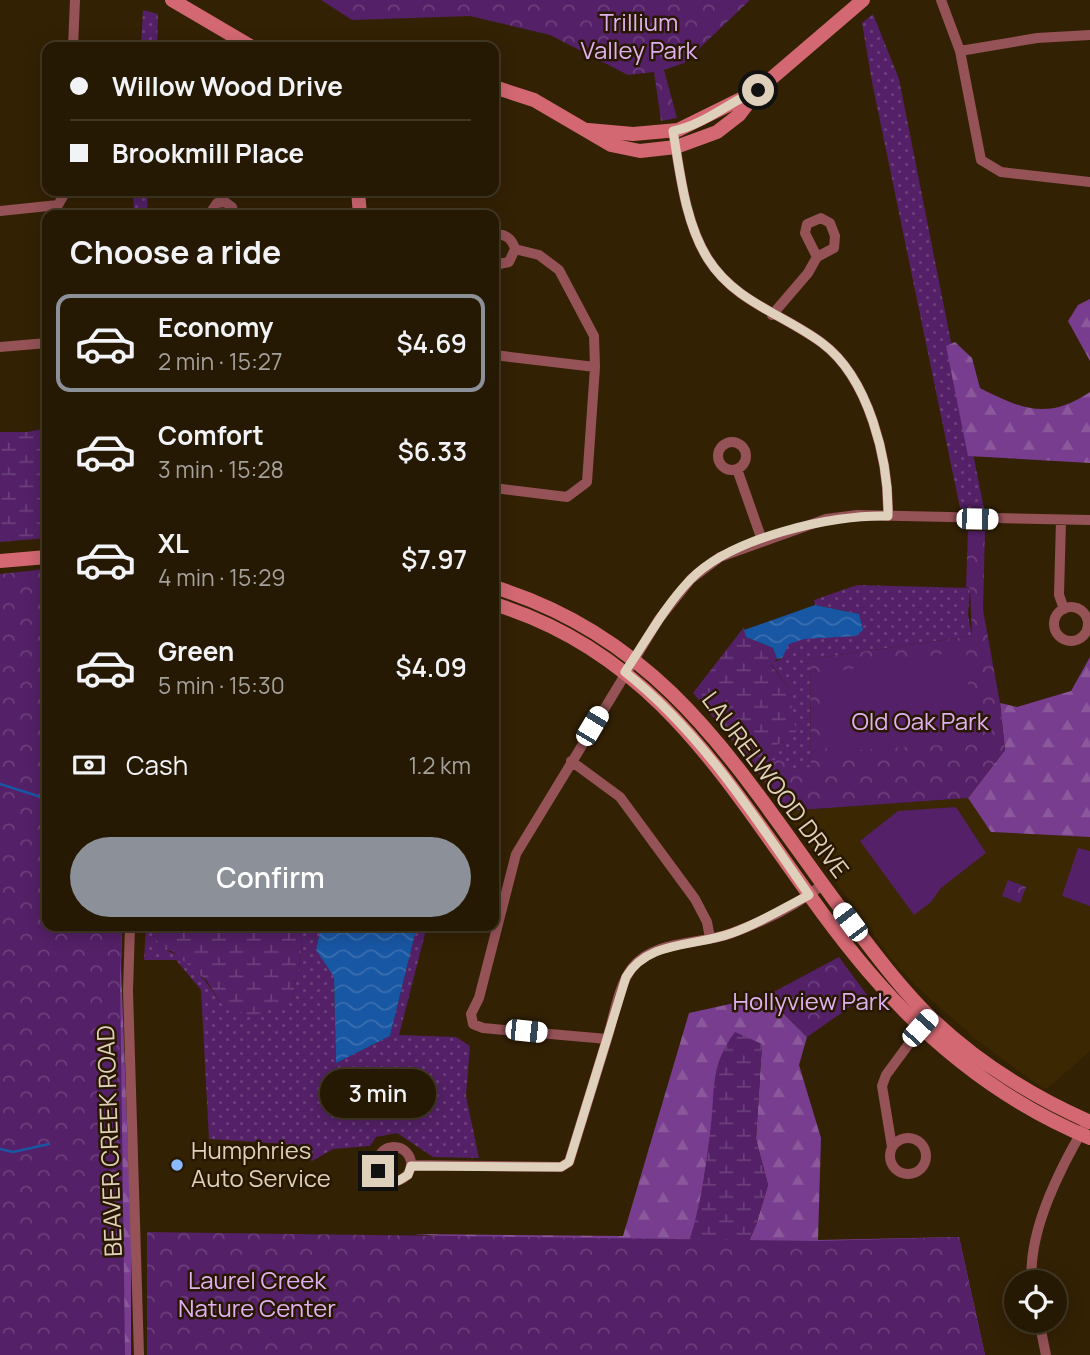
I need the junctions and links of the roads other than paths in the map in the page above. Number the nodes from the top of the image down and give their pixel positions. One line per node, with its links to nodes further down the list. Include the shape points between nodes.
1 (75, 0): 6 (street)
2 (172, 0): 7 (street)
3 (863, 0): 10 (street)
4 (941, 0): 8 (street)
5 (1090, 35): 8 (street)
6 (73, 42)
7 (243, 42)
8 (960, 51): 14 (street, via 981,160 1001,172)
9 (499, 89): 11 (street, via 534,100)
10 (758, 90): 12 (street, via 703,121); 13 (street, via 739,115 717,132)
11 (587, 130): 12 (street); 13 (street, via 611,145 630,149)
12 (673, 131): 13 (street)
13 (676, 147): 23 (street, via 695,236 708,260 746,299)
14 (1090, 181)
15 (63, 196): 18 (street, via 58,205)
16 (212, 210): 17 (street, via 225,202)
17 (233, 210)
18 (0, 211)
19 (499, 236): 20 (street, via 511,239)
20 (515, 249): 22 (street, via 509,262); 27 (street, via 539,254 559,270 594,336)
21 (817, 257): 23 (street)
22 (499, 264)
23 (772, 315): 30 (street, via 821,342 845,366 866,398 889,501)
24 (42, 343): 25 (street)
25 (0, 347)
26 (499, 356): 27 (street)
27 (595, 367): 29 (street, via 587,482 567,497)
28 (737, 469): 33 (street)
29 (499, 489)
30 (888, 516): 31 (street); 33 (street, via 826,519)
31 (1061, 520): 32 (street); 38 (street, via 1059,595)
32 (1090, 520)
33 (762, 540): 39 (street, via 720,557 691,579)
34 (42, 557): 35 (street)
35 (0, 561)
36 (499, 589): 39 (street, LAURELWOOD DRIVE, via 558,612)
37 (499, 606): 40 (street, LAURELWOOD DRIVE, via 558,629)
38 (1064, 609)
39 (634, 658): 40 (street); 42 (street, LAURELWOOD DRIVE, via 698,717)
40 (625, 672): 41 (street); 43 (street, LAURELWOOD DRIVE, via 652,693 701,745)
41 (571, 761): 44 (street, via 516,855); 47 (street, via 620,797 695,899)
42 (822, 885): 43 (street); 48 (street, LAURELWOOD DRIVE)
43 (809, 895): 47 (street, via 731,934); 48 (street, LAURELWOOD DRIVE, via 867,970)
44 (499, 921)
45 (130, 931): 56 (street, BEAVER CREEK ROAD)
46 (496, 931): 49 (street, via 471,1014 473,1024)
47 (710, 938): 49 (street, via 652,952 633,966)
48 (925, 1023): 50 (street, LAURELWOOD DRIVE, via 1019,1084); 51 (street, LAURELWOOD DRIVE, via 1000,1091); 52 (street, via 882,1086)
49 (607, 1039): 53 (street, via 569,1162 561,1167)
50 (1089, 1121): 51 (street)
51 (1085, 1136): 54 (street, via 1034,1240)
52 (892, 1147)
53 (411, 1166)
54 (1031, 1270)
55 (1041, 1333): 57 (street)
56 (139, 1355)
57 (1046, 1355)

